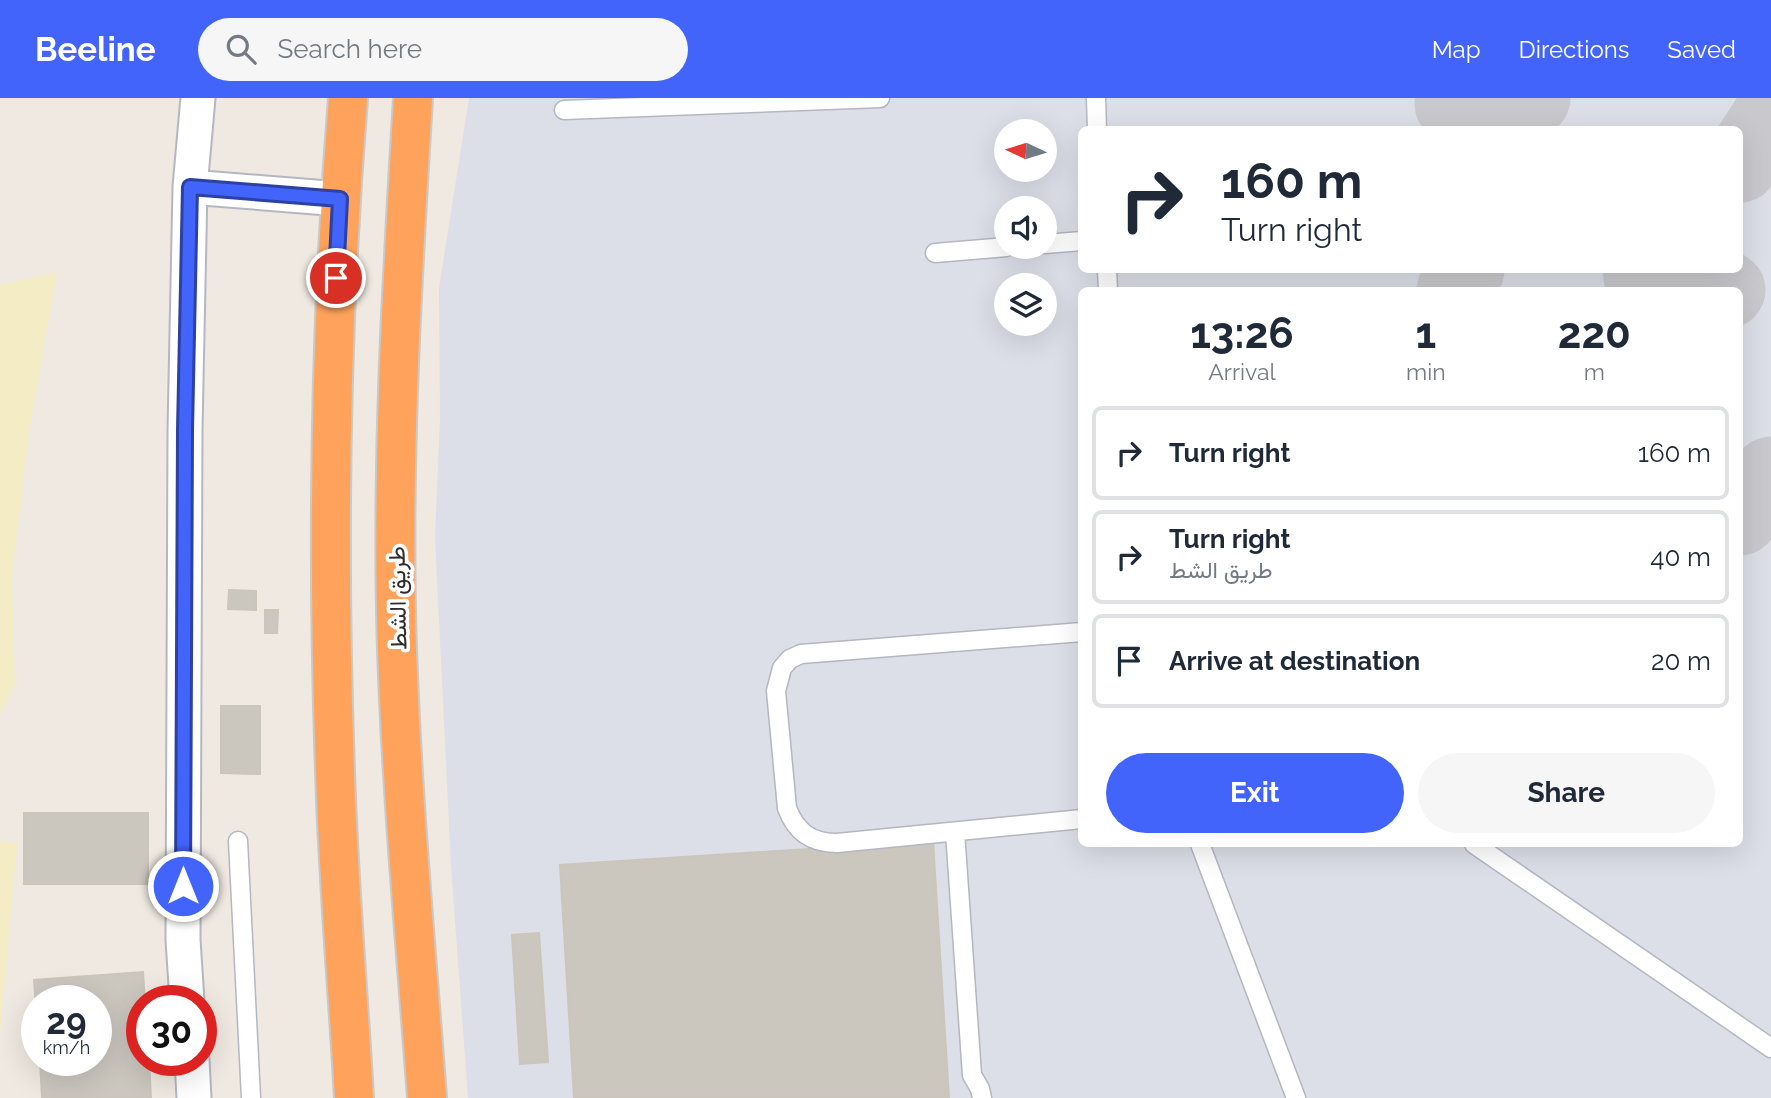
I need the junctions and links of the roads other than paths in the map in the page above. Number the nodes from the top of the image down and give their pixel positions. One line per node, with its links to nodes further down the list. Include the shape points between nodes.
1 (198, 98): 8 (street)
2 (348, 98): 9 (highway)
3 (413, 98): 26 (highway, طريق الشط, via 396,475 397,647)
4 (880, 98): 6 (lane)
5 (1096, 98): 7 (lane)
6 (564, 110)
7 (1097, 126)
8 (190, 187): 9 (street); 20 (street, via 185,430)
9 (340, 199): 25 (highway, via 331,384 330,572 335,772)
10 (1078, 241): 11 (lane)
11 (1057, 243)
12 (994, 248): 13 (lane)
13 (935, 253)
14 (1078, 632): 16 (lane, via 812,652 790,659 782,668 776,691 787,808 800,831 824,843)
15 (1078, 820): 16 (lane)
16 (955, 832): 27 (lane, via 972,1075)
17 (238, 841): 24 (lane)
18 (1201, 847): 28 (lane)
19 (1478, 847): 21 (lane)
20 (186, 985)
21 (1771, 1048)
22 (192, 1076): 23 (street)
23 (194, 1098)
24 (251, 1098)
25 (354, 1098)
26 (427, 1098)
27 (982, 1098)
28 (1296, 1098)

